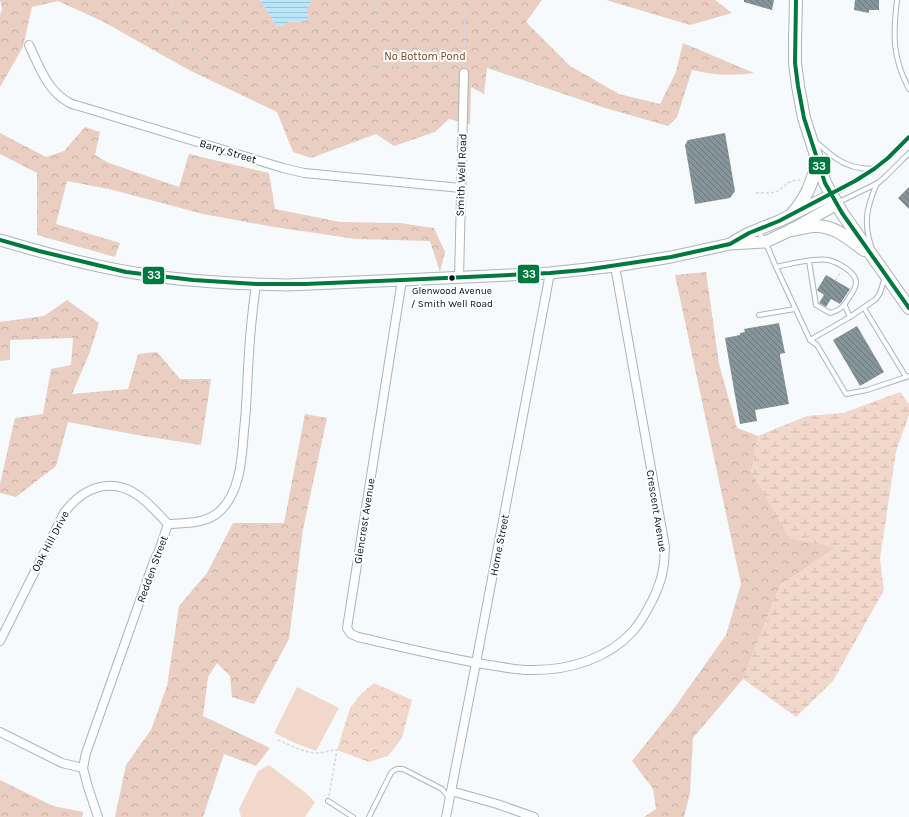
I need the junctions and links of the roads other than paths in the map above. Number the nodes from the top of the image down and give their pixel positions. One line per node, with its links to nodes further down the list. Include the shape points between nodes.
1 (796, 0): 6 (main road, via 795,63 802,108)
2 (897, 0): 5 (lane, via 894,29 896,57)
3 (29, 46): 12 (street, Barry Street, via 51,88 68,102 79,106 304,173)
4 (464, 73): 12 (street, Smith Well Road)
5 (909, 89)
6 (810, 137): 9 (main road); 10 (lane, via 837,160 864,169)
7 (909, 137): 10 (lane)
8 (909, 153): 11 (lane)
9 (818, 161): 13 (main road, via 825,183); 14 (main road, via 808,192)
10 (874, 169): 13 (lane)
11 (878, 183): 13 (lane); 20 (lane, via 868,206 866,221)
12 (461, 188): 26 (street, Smith Well Road)
13 (834, 199): 14 (street); 16 (street); 20 (main road)
14 (792, 214): 15 (street)
15 (758, 230): 18 (lane); 19 (street)
16 (790, 230): 18 (street); 20 (main road, via 814,226 830,228 839,231)
17 (0, 240): 28 (street, via 126,272)
18 (764, 242): 19 (street); 23 (lane)
19 (730, 244): 22 (street)
20 (873, 256): 25 (main road)
21 (808, 262): 23 (lane); 29 (lane, via 816,305 830,313); 29 (lane, via 828,260 855,275 856,286)
22 (615, 266): 24 (street); 39 (street, Crescent Avenue, via 665,547 664,568 656,592 647,613 633,631 616,646 596,658 575,666 533,670)
23 (776, 267): 32 (lane)
24 (550, 273): 26 (street); 39 (street, Horne Street)
25 (886, 274): 30 (lane, via 880,293); 31 (main road)
26 (459, 278): 27 (street)
27 (402, 280): 28 (street); 39 (street, Glencrest Avenue, via 346,628 358,637)
28 (256, 284): 37 (street, Redden Street, via 241,462 236,484 227,504 210,517 200,521)
29 (845, 306): 34 (lane)
30 (864, 308): 34 (lane); 36 (lane)
31 (909, 308)
32 (795, 309): 33 (lane); 35 (lane)
33 (760, 315)
34 (850, 317): 35 (lane)
35 (810, 340): 36 (lane, via 817,345 846,394)
36 (907, 377)
37 (168, 524): 38 (street, Oak Hill Drive, via 140,496 120,486 109,485 85,492 70,504 64,513); 41 (street, Redden Street, via 91,738)
38 (0, 640)
39 (476, 663): 42 (street, Horne Street)
40 (0, 732): 41 (street, via 62,763)
41 (83, 768): 44 (street, Redden Street)
42 (450, 795): 46 (lane, via 442,788 399,768 390,773); 47 (street, Horne Street); 48 (street, via 497,804)
43 (328, 801): 45 (lane)
44 (98, 817)
45 (354, 817)
46 (369, 817)
47 (446, 817)
48 (534, 817)

